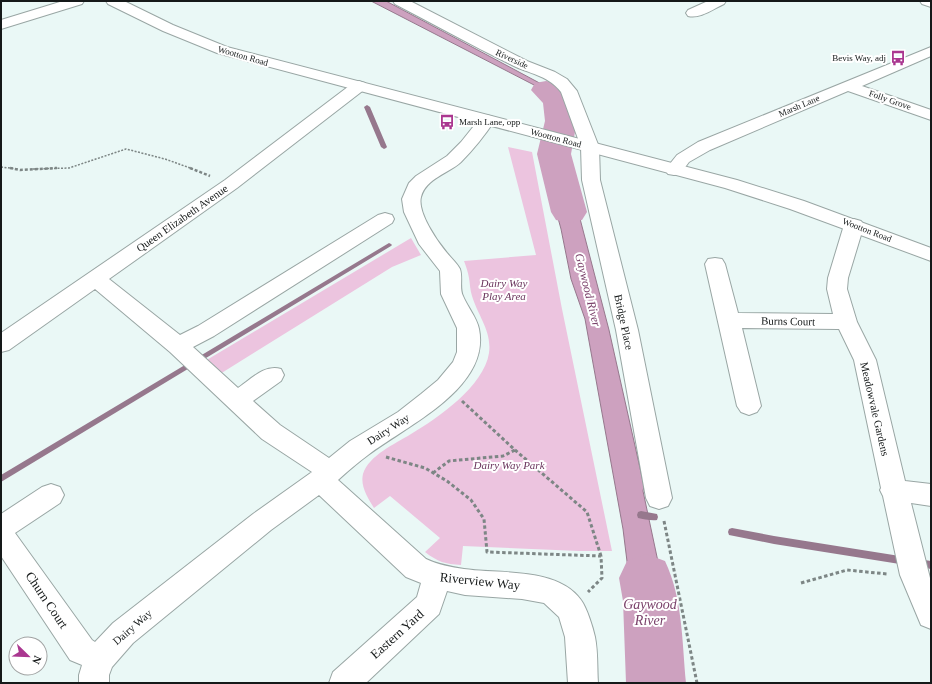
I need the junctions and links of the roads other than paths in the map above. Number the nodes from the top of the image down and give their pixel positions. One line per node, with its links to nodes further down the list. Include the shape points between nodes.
1 (77, 1): 8 (street)
2 (113, 1): 10 (street, Wootton Road, via 168,28 222,50)
3 (400, 1): 14 (street, Riverside, via 562,82 569,91)
4 (719, 1): 7 (street)
5 (927, 1): 6 (street)
6 (931, 3)
7 (693, 13)
8 (1, 25)
9 (931, 51): 11 (street, Marsh Lane)
10 (359, 86): 13 (street, Wootton Road); 20 (street, Queen Elizabeth Avenue, via 230,184)
11 (848, 86): 12 (street, Folly Grove); 15 (street, Marsh Lane, via 704,146 683,158)
12 (931, 115)
13 (487, 120): 14 (street, Wootton Road); 28 (street, Dairy Way, via 453,160 415,187 411,199 413,212 429,244 450,270 451,294 468,328 468,352 463,365 446,386 406,418 359,448)
14 (585, 146): 15 (street, Wootton Road); 32 (street, Bridge Place, via 627,330)
15 (674, 170): 17 (street, Wootton Road, via 731,184)
16 (385, 219): 24 (street)
17 (854, 225): 18 (street, Wootton Road); 22 (street, Meadowvale Gardens, via 837,289)
18 (931, 255)
19 (715, 264): 21 (street)
20 (96, 279): 23 (street, Queen Elizabeth Avenue); 24 (street, Riverview Way)
21 (729, 320): 22 (street, Burns Court); 27 (street)
22 (846, 322): 29 (street, Meadowvale Gardens, via 865,360)
23 (1, 344)
24 (178, 346): 26 (street, Riverview Way)
25 (273, 376): 26 (street)
26 (237, 400): 28 (street, Riverview Way, via 271,432 305,456)
27 (749, 406)
28 (326, 475): 35 (street, Riverview Way, via 416,568); 37 (street, Dairy Way, via 262,522 123,633)
29 (893, 490): 31 (street); 36 (street, Meadowvale Gardens, via 915,577)
30 (51, 495): 33 (street)
31 (931, 495)
32 (659, 498)
33 (1, 528)
34 (1, 534): 37 (street, Churn Court)
35 (436, 577): 38 (street, Eastern Yard, via 429,605); 39 (street, Riverview Way, via 522,586 552,592 571,609 580,637)
36 (931, 616)
37 (97, 671)
38 (344, 683)
39 (583, 683)

